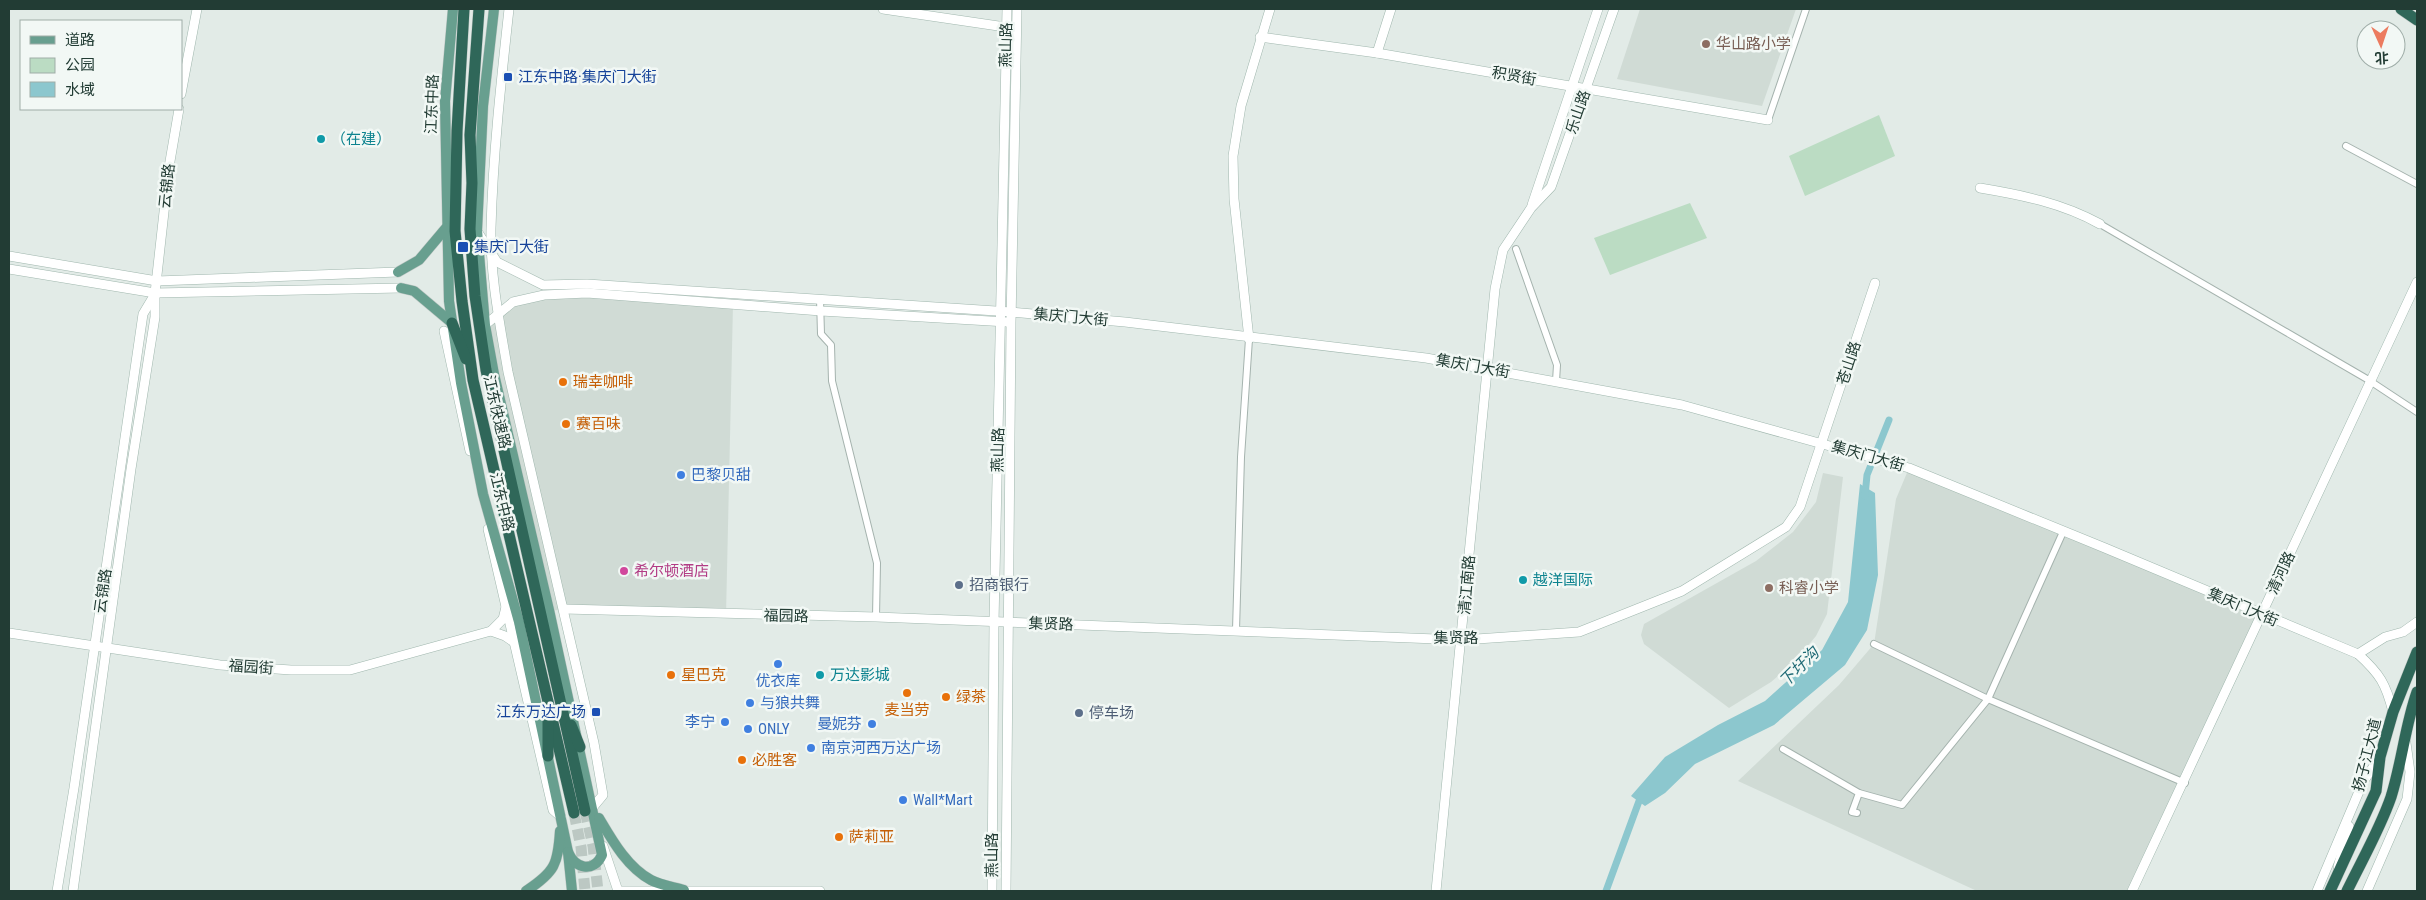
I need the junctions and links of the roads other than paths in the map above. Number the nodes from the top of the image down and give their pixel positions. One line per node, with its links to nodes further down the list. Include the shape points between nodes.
1 (197, 9): 27 (street)
2 (453, 9): 35 (main road, 江东中路, via 445,101)
3 (464, 9): 57 (highway, 江东快速路, via 457,131 456,231)
4 (479, 9): 56 (highway, 江东快速路, via 470,135 470,229 475,296)
5 (494, 9): 36 (main road, 江东中路, via 483,106)
6 (509, 9): 38 (street, via 498,107 491,230)
7 (883, 9): 21 (street)
8 (1007, 9): 21 (street, 燕山路)
9 (1017, 9): 22 (street, 燕山路)
10 (1270, 9): 23 (street)
11 (1391, 9): 24 (street)
12 (1598, 9): 25 (street, 乐山路)
13 (1614, 9): 26 (street, 乐山路)
14 (1806, 9): 29 (street)
15 (2393, 9): 20 (main road)
16 (2401, 9): 19 (highway)
17 (2412, 9): 18 (highway)
18 (2417, 12)
19 (2417, 20)
20 (2417, 25)
21 (1007, 27): 22 (street); 51 (street, 燕山路)
22 (1017, 28): 51 (street, 燕山路)
23 (1260, 37): 24 (street, 积贤街); 54 (street, via 1241,106 1233,156)
24 (1377, 53): 25 (street, 积贤街)
25 (1572, 86): 26 (street, 积贤街); 33 (street, 乐山路)
26 (1586, 88): 29 (street, 积贤街); 33 (street, 乐山路, via 1551,187)
27 (182, 89)
28 (179, 110): 42 (street, 云锦路)
29 (1768, 120)
30 (2346, 146): 31 (street)
31 (2417, 184)
32 (1980, 188): 34 (street, via 2035,198 2081,213)
33 (1531, 208): 55 (street, 乐山路, via 1503,250)
34 (2100, 224): 59 (street)
35 (446, 228): 41 (main road, via 419,260); 53 (main road, 江东中路)
36 (477, 230): 38 (street); 52 (main road, 江东中路)
37 (1516, 249): 58 (street, via 1557,365)
38 (493, 255): 46 (street, via 498,262); 50 (street)
39 (9, 256): 42 (street)
40 (9, 269): 47 (street)
41 (398, 272): 42 (street)
42 (157, 280): 47 (street, 云锦路)
43 (2417, 282): 59 (street, 清河路)
44 (1875, 283): 61 (street, 苍山路)
45 (400, 288): 47 (street); 53 (main road, via 414,291)
46 (544, 290): 48 (street, 集庆门大街, via 587,284); 49 (street, 集庆门大街); 50 (street, via 513,302)
47 (155, 293): 76 (street, 云锦路, via 143,314); 77 (street, 云锦路, via 155,317)
48 (820, 299): 49 (street); 51 (street, 集庆门大街)
49 (821, 311): 51 (street, 集庆门大街); 66 (street, via 821,334 831,345 832,381 877,563)
50 (498, 314): 52 (street); 64 (street, via 508,372)
51 (1004, 316): 54 (street, 集庆门大街, via 1125,322); 67 (street, 燕山路); 68 (street, 燕山路, via 1010,323)
52 (485, 325): 56 (highway); 87 (main road, 江东中路)
53 (448, 327): 57 (highway); 63 (street, 江东中路, via 454,383); 89 (main road, 江东中路, via 483,494 519,622)
54 (1248, 338): 55 (street, 集庆门大街, via 1426,358); 70 (street)
55 (1488, 369): 58 (street, 集庆门大街); 73 (street, 清江南路)
56 (488, 379): 83 (highway, 江东快速路)
57 (474, 380): 83 (highway, 江东快速路)
58 (1556, 381): 61 (street, 集庆门大街, via 1682,405)
59 (2371, 383): 60 (street); 65 (street, 清河路)
60 (2417, 412)
61 (1823, 444): 62 (street, 集庆门大街, via 1909,468); 73 (street, 集贤路, via 1800,508 1786,527 1682,591 1579,632)
62 (2063, 532): 65 (street, 集庆门大街); 84 (street)
63 (506, 607): 71 (street, via 503,619); 74 (street, 江东中路)
64 (564, 609): 66 (street, 福园路); 94 (street, via 603,795)
65 (2261, 615): 79 (street, 集庆门大街); 91 (street, 清河路)
66 (876, 617): 67 (street, 福园路)
67 (994, 622): 68 (street, 福园路); 80 (street, 燕山路)
68 (1008, 622): 70 (street, 集贤路); 81 (street, 燕山路)
69 (2417, 622): 79 (street)
70 (1236, 630): 73 (street, 集贤路)
71 (491, 631): 74 (street); 77 (street, 福园街, via 350,670 220,665)
72 (9, 633): 76 (street, 福园街)
73 (1462, 640): 110 (street, 清江南路)
74 (515, 643): 96 (street, 江东中路, via 553,810)
75 (1874, 644): 84 (street)
76 (95, 647): 77 (street, 福园街); 101 (street, 云锦路)
77 (105, 648): 102 (street, 云锦路)
78 (2417, 652): 85 (highway, 扬子江大道)
79 (2358, 654): 85 (street, via 2378,672 2388,691)
80 (993, 684): 81 (street, via 1000,679); 108 (street, 燕山路)
81 (1007, 684): 109 (street, 燕山路)
82 (2417, 692): 86 (highway, 扬子江大道, via 2407,719)
83 (553, 696): 87 (highway); 89 (highway); 94 (highway, 江东快速路)
84 (1988, 699): 91 (street); 92 (street, via 1902,805)
85 (2393, 712): 90 (highway, 扬子江大道)
86 (2405, 739): 114 (highway, 扬子江大道, via 2390,798); 115 (street, via 2410,772 2407,799)
87 (580, 747): 94 (main road, 江东中路)
88 (1783, 749): 92 (street)
89 (548, 756): 96 (main road, 江东中路)
90 (2380, 757): 93 (street, via 2363,782); 99 (highway, 扬子江大道, via 2376,791)
91 (2185, 783): 111 (street, 清河路)
92 (1859, 793): 95 (street, via 1852,812)
93 (2352, 808): 99 (street); 112 (street)
94 (584, 810): 97 (main road, 江东中路); 100 (main road, via 635,868 652,880)
95 (1857, 813)
96 (561, 817): 98 (main road, 江东中路); 103 (main road, via 557,863 547,876)
97 (601, 843): 98 (main road, via 602,855 593,866 578,865); 105 (street)
98 (568, 852): 104 (main road, 江东中路)
99 (2336, 879): 113 (highway, 扬子江大道)
100 (684, 890): 106 (street); 107 (street)
101 (57, 891)
102 (73, 891)
103 (526, 891)
104 (572, 891)
105 (618, 891)
106 (622, 891)
107 (820, 891)
108 (992, 891)
109 (1006, 891)
110 (1436, 891)
111 (2132, 891)
112 (2317, 891)
113 (2330, 891)
114 (2348, 891)
115 (2367, 891)

